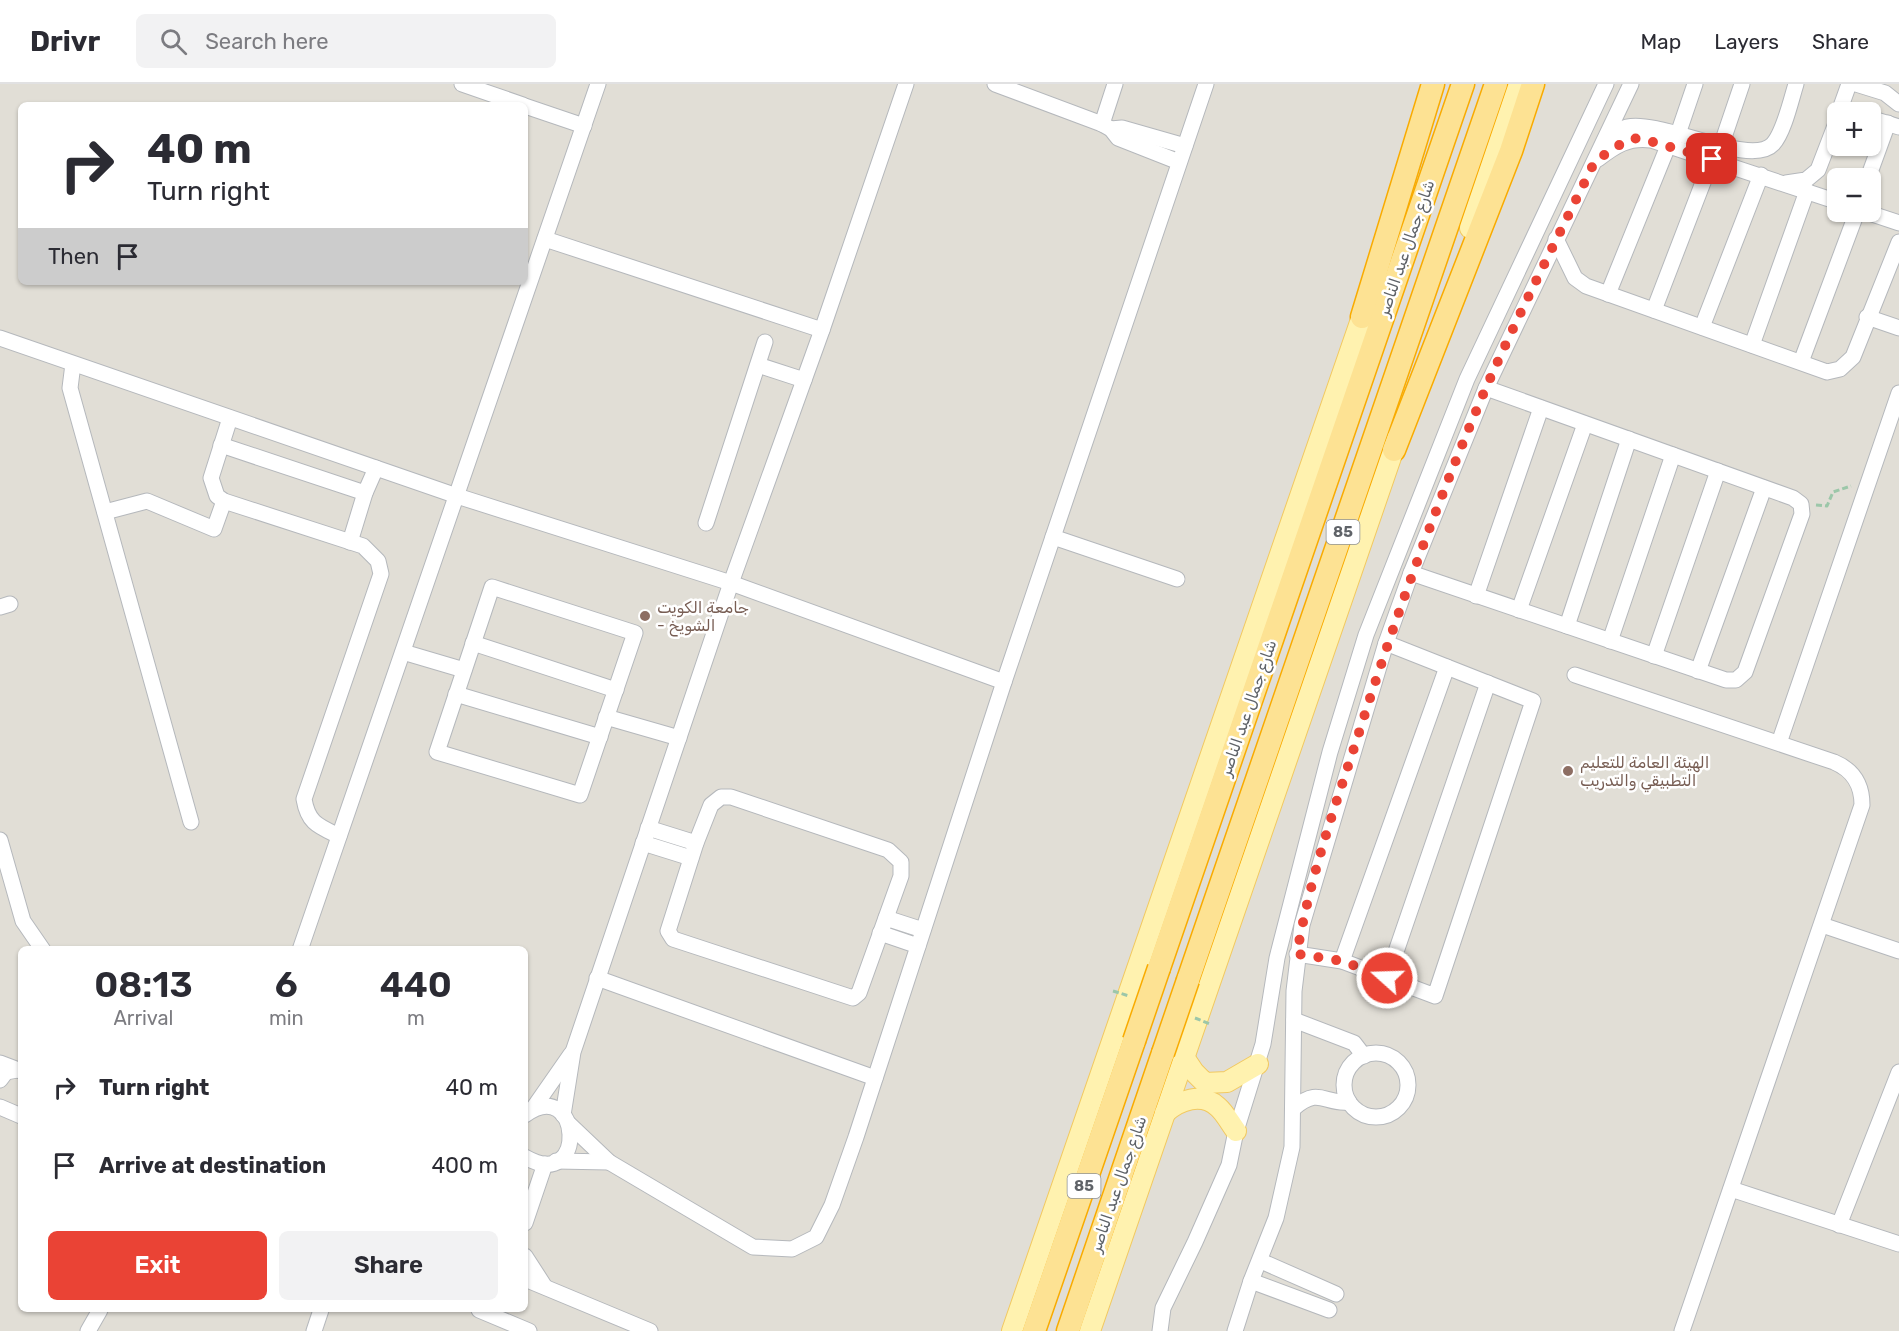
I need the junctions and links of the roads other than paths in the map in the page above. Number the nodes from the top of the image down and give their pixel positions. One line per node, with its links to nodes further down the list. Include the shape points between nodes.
1 (462, 84): 21 (street)
2 (598, 84): 26 (street)
3 (906, 84): 54 (street)
4 (995, 84): 20 (street)
5 (1115, 84): 27 (street)
6 (1206, 84): 30 (street)
7 (1433, 84): 50 (highway)
8 (1442, 84): 50 (main road)
9 (1463, 84): 166 (highway, شارع جمال عبد الناصر / 85, bridge)
10 (1496, 84): 167 (highway, شارع جمال عبد الناصر / 85, bridge)
11 (1519, 84): 71 (main road)
12 (1533, 84): 71 (highway, via 1511,151)
13 (1606, 84): 47 (street)
14 (1631, 84): 28 (street)
15 (1695, 84): 29 (street)
16 (1742, 84): 32 (street)
17 (1797, 84): 32 (street, via 1773,144 1761,151)
18 (1849, 84): 22 (street)
19 (1856, 84): 23 (street, via 1885,93)
20 (1011, 87): 27 (street)
21 (515, 102)
22 (1845, 102)
23 (1899, 104)
24 (528, 106): 26 (street)
25 (1893, 125): 35 (street)
26 (584, 126): 43 (street)
27 (1106, 126): 30 (street); 34 (street, via 1118,138)
28 (1606, 138): 29 (street, via 1625,127 1653,126); 33 (street)
29 (1673, 140): 32 (street); 33 (street, via 1627,140); 46 (street)
30 (1185, 146): 34 (street)
31 (1827, 149): 37 (street, via 1818,170 1806,180)
32 (1717, 153): 36 (street); 48 (street)
33 (1595, 161): 44 (street)
34 (1179, 162): 81 (street)
35 (1873, 168)
36 (1761, 176): 37 (street); 52 (street)
37 (1783, 183): 38 (street)
38 (1808, 191): 39 (street); 57 (street)
39 (1827, 198)
40 (1881, 217): 42 (street)
41 (1853, 222): 59 (street)
42 (1899, 223)
43 (545, 239): 54 (street); 77 (street)
44 (1557, 239): 46 (street, via 1575,278); 49 (street)
45 (1899, 242): 51 (street)
46 (1608, 294): 48 (street)
47 (1502, 305): 49 (street); 58 (street)
48 (1654, 310): 52 (street)
49 (1521, 314): 60 (street)
50 (1362, 317): 165 (main road)
51 (1867, 317): 53 (street); 59 (street, via 1853,357 1840,369 1827,372)
52 (1702, 327): 57 (street)
53 (1899, 328)
54 (822, 330): 63 (street)
55 (0, 339): 61 (street)
56 (765, 342): 62 (street)
57 (1752, 345): 59 (street)
58 (1479, 354): 60 (street); 130 (street, via 1366,635 1277,958)
59 (1801, 362)
60 (1498, 363): 64 (street)
61 (73, 364): 67 (street); 79 (street, via 70,388)
62 (758, 365): 63 (street); 80 (street)
63 (804, 380): 85 (street)
64 (1486, 388): 66 (street); 83 (street)
65 (1899, 393): 105 (street)
66 (1541, 408): 68 (street); 86 (street)
67 (230, 418): 70 (street); 73 (street)
68 (1585, 424): 69 (street); 87 (street)
69 (1629, 439): 72 (street); 88 (street)
70 (221, 445): 76 (street); 78 (street, via 211,478 217,496)
71 (1394, 450): 128 (main road)
72 (1673, 455): 74 (street); 89 (street)
73 (376, 468): 76 (street); 77 (street)
74 (1718, 471): 75 (street); 93 (street)
75 (1764, 488): 96 (street); 96 (street, via 1793,498 1801,504 1802,514 1745,672 1736,680 1726,680)
76 (365, 493): 82 (street)
77 (457, 496): 85 (street); 92 (street)
78 (224, 501): 79 (street, via 214,529 147,501); 82 (street)
79 (105, 512): 106 (street)
80 (706, 523)
81 (1053, 537): 84 (street); 98 (street)
82 (350, 542): 108 (street, via 372,554 381,573 304,799 306,812 314,823)
83 (1412, 573): 86 (street); 91 (street)
84 (1177, 579)
85 (731, 583): 98 (street); 104 (street)
86 (1476, 596): 87 (street)
87 (1519, 610): 88 (street)
88 (1567, 626): 89 (street)
89 (1610, 641): 93 (street)
90 (473, 643): 95 (street); 100 (street); 100 (street, via 492,587 635,633)
91 (1386, 644): 94 (street); 121 (street, via 1332,818)
92 (403, 652): 95 (street); 108 (street)
93 (1654, 656): 96 (street)
94 (1447, 667): 99 (street); 122 (street)
95 (464, 670): 101 (street)
96 (1698, 671)
97 (1575, 675): 105 (street)
98 (1004, 682): 115 (street)
99 (1488, 683): 124 (street); 124 (street, via 1533,701 1435,996)
100 (616, 690): 102 (street)
101 (456, 694): 103 (street); 103 (street, via 437,752 580,795)
102 (606, 717): 103 (street); 104 (street)
103 (600, 737)
104 (679, 738): 107 (street)
105 (1779, 743): 114 (street, via 1843,766 1860,787 1862,805)
106 (191, 822)
107 (648, 828): 110 (street); 111 (street)
108 (339, 836): 118 (street)
109 (0, 840): 117 (street, via 23,921)
110 (643, 843): 112 (street); 123 (street)
111 (696, 843): 112 (street); 113 (street, via 711,805 721,797 731,797 888,850 901,862 901,876)
112 (691, 858): 116 (street, via 668,931 673,939 853,998 859,993)
113 (886, 918): 115 (street); 116 (street)
114 (1822, 926): 120 (street); 147 (street)
115 (923, 930): 119 (street)
116 (880, 933): 119 (street)
117 (40, 946)
118 (301, 946)
119 (918, 946): 134 (street)
120 (1899, 951)
121 (1297, 954): 122 (street); 125 (street)
122 (1342, 961): 124 (street)
123 (597, 978): 126 (street); 134 (street)
124 (1387, 978)
125 (1294, 1020): 127 (street, via 1354,1043); 138 (street)
126 (573, 1052): 139 (street); 142 (street)
127 (1364, 1056): 136 (street, via 1356,1060 1346,1075 1345,1093); 136 (street, via 1382,1054 1397,1061 1407,1077 1406,1095 1396,1109 1380,1116 1362,1113)
128 (1184, 1057): 130 (main road, via 1205,1083 1227,1082); 140 (main road)
129 (0, 1063): 131 (street)
130 (1258, 1064): 143 (street)
131 (18, 1071)
132 (18, 1071): 135 (street, via 6,1072)
133 (1899, 1072): 149 (street)
134 (875, 1078): 145 (street, via 832,1205 816,1237 792,1249 753,1247)
135 (0, 1080)
136 (1349, 1101): 138 (street, via 1312,1097)
137 (0, 1106): 141 (street)
138 (1294, 1108): 152 (street, via 1292,1147 1276,1218)
139 (528, 1113): 142 (street, via 553,1109)
140 (1165, 1113): 143 (main road, via 1182,1101 1204,1100 1220,1108); 168 (main road)
141 (18, 1115)
142 (566, 1119): 145 (street); 146 (street, via 572,1134 570,1145 565,1155)
143 (1236, 1131): 169 (street, via 1228,1165 1163,1308)
144 (528, 1159): 146 (street)
145 (609, 1162): 146 (street)
146 (550, 1163): 148 (street)
147 (1731, 1189): 149 (street); 171 (street)
148 (528, 1216)
149 (1839, 1225): 150 (street)
150 (1899, 1244)
151 (528, 1261): 155 (street)
152 (1261, 1261): 154 (street); 156 (street)
153 (528, 1280): 155 (street)
154 (1251, 1281): 157 (street); 170 (street)
155 (545, 1287): 164 (street)
156 (1336, 1294)
157 (1329, 1310)
158 (99, 1312): 161 (street)
159 (320, 1312): 162 (street)
160 (484, 1312): 163 (street)
161 (88, 1331)
162 (314, 1331)
163 (529, 1331)
164 (650, 1331)
165 (1012, 1331)
166 (1034, 1331)
167 (1068, 1331)
168 (1090, 1331)
169 (1160, 1331)
170 (1235, 1331)
171 (1682, 1331)

